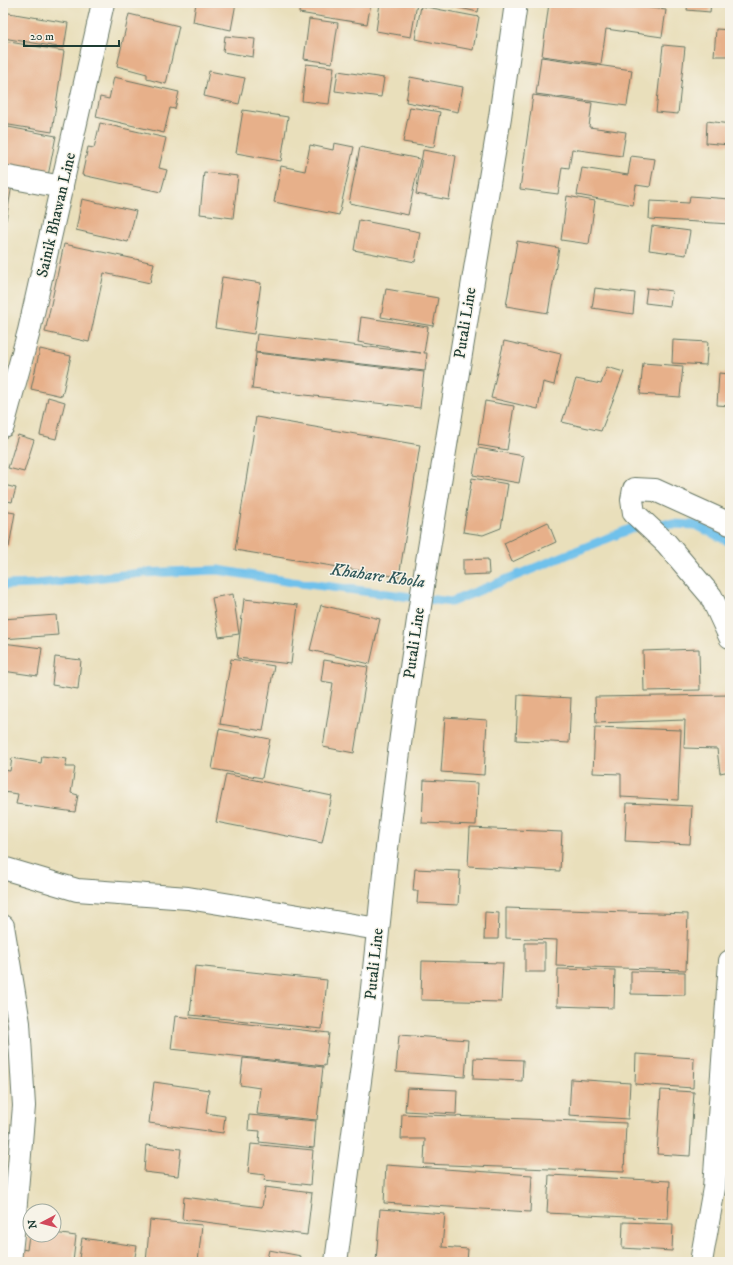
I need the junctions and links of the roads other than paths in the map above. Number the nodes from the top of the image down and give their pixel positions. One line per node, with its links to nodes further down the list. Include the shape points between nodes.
1 (103, 3): 4 (street, Sainik Bhawan Line)
2 (516, 3): 10 (street, Putali Line, via 500,117 418,619)
3 (3, 176): 4 (street)
4 (62, 187): 5 (street, Sainik Bhawan Line, via 30,331)
5 (3, 426)
6 (730, 524): 7 (street, via 655,490 634,489 634,513 666,542 711,596)
7 (730, 637)
8 (3, 868): 10 (street, via 77,890 188,898)
9 (3, 926): 12 (street, via 19,1023 24,1106)
10 (378, 929): 13 (street, Putali Line)
11 (730, 961): 14 (street, via 714,1188)
12 (10, 1262)
13 (336, 1262)
14 (701, 1262)

